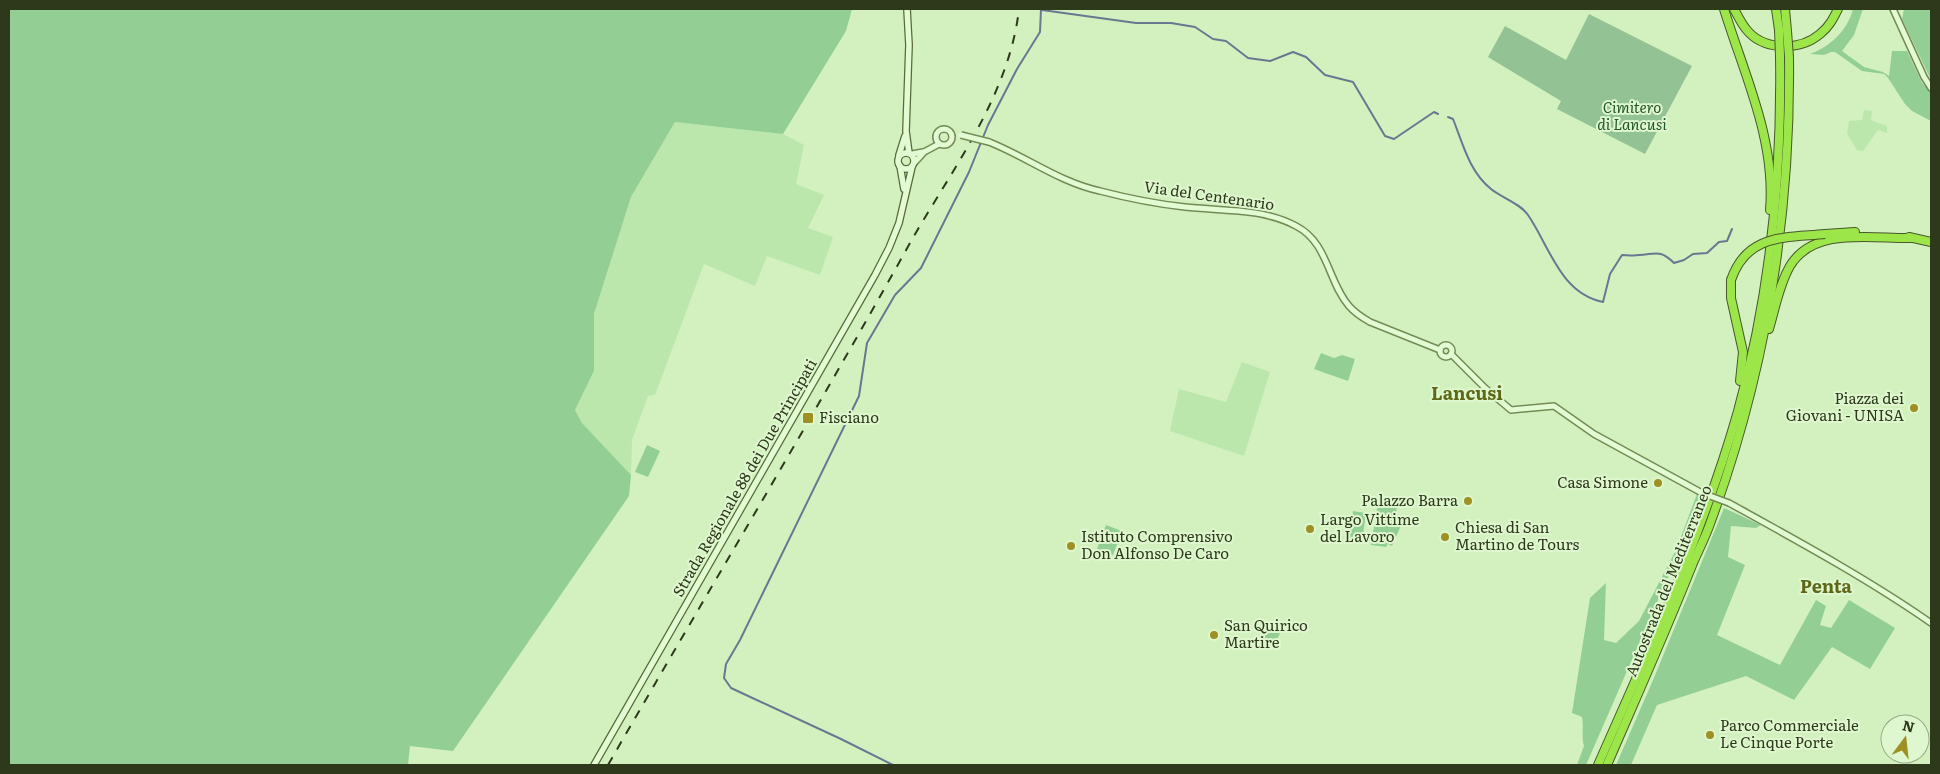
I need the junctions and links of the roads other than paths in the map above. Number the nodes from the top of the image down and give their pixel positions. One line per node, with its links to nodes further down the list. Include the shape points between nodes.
1 (907, 9): 12 (main road)
2 (1724, 9): 24 (highway, via 1755,102 1768,159 1770,202)
3 (1734, 9): 6 (highway, via 1746,30 1755,38 1781,46 1804,44 1819,35)
4 (1776, 9): 8 (highway)
5 (1784, 9): 8 (highway)
6 (1838, 9)
7 (1893, 9): 9 (street)
8 (1783, 31): 10 (highway, bridge)
9 (1931, 88)
10 (1785, 94): 24 (highway, via 1775,205); 27 (highway, Autostrada del Mediterraneo, via 1788,137 1781,226)
11 (947, 130): 13 (street, Via del Centenario); 14 (street); 15 (street, via 938,132)
12 (906, 131): 17 (main road); 18 (main road)
13 (961, 135): 14 (street); 25 (street, Via del Centenario, bridge, via 989,142 1076,184 1099,191 1183,207 1246,212 1292,223 1316,242 1345,300 1361,317)
14 (952, 140): 15 (street, via 948,145)
15 (938, 141): 16 (street)
16 (924, 152): 17 (street); 19 (street)
17 (911, 153): 18 (main road, via 904,152); 19 (main road)
18 (898, 158): 20 (main road, Strada Regionale 88 dei Due Principati)
19 (913, 165): 20 (main road, via 907,169); 21 (main road, Strada Regionale 88 dei Due Principati)
20 (900, 166): 21 (main road, Strada Regionale 88 dei Due Principati)
21 (904, 198): 30 (main road, Strada Regionale 88 dei Due Principati, via 899,223 875,275)
22 (1912, 238): 23 (highway); 27 (highway, via 1843,238 1812,246 1799,254 1786,272); 28 (highway, bridge, via 1881,233 1825,234 1773,240 1760,244 1736,266 1731,280 1731,298 1743,352 1742,372)
23 (1931, 242)
24 (1758, 320): 28 (highway, Autostrada del Mediterraneo, via 1738,410)
25 (1440, 350): 26 (street, via 1445,356); 26 (street, via 1448,345 1452,348)
26 (1451, 354): 29 (street, bridge, via 1511,410 1554,406 1594,434 1702,493 1728,503 1907,606)
27 (1754, 381): 32 (highway, Autostrada del Mediterraneo, via 1710,522)
28 (1703, 517): 31 (highway, Autostrada del Mediterraneo)
29 (1931, 624)
30 (594, 765)
31 (1598, 765)
32 (1607, 765)

